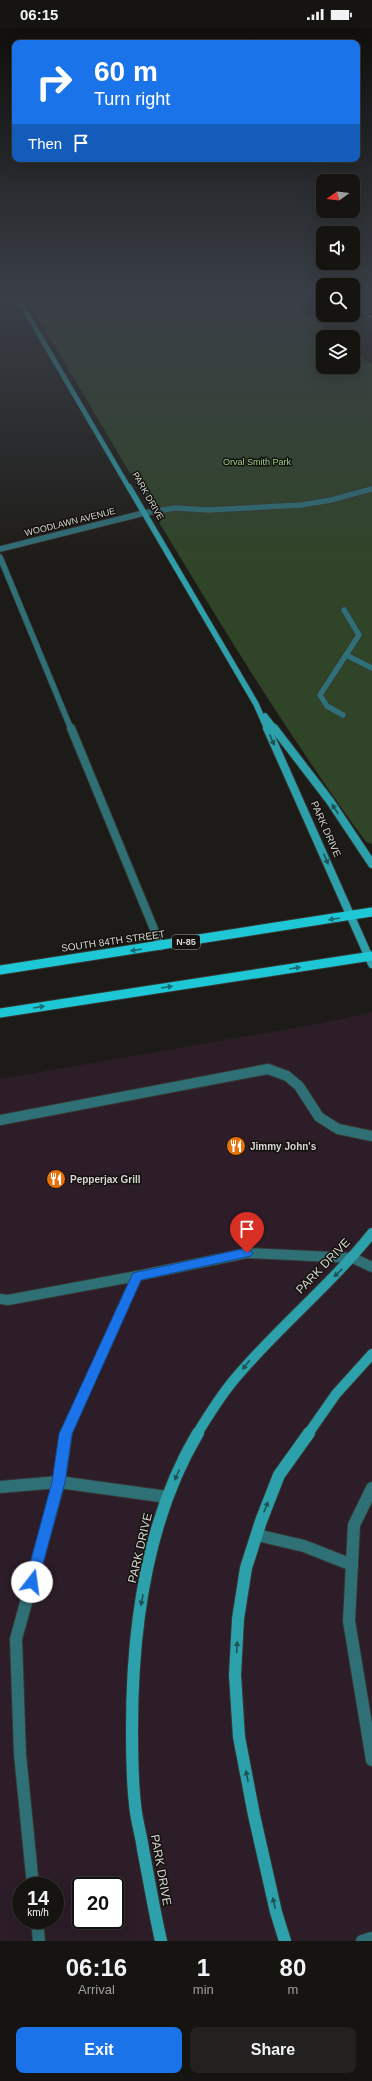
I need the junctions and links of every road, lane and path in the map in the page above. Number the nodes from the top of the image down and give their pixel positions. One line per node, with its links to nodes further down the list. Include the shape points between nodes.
1 (71, 389): 3 (street, PARK DRIVE)
2 (372, 489): 3 (street, WOODLAWN AVENUE, via 301,506 208,510 175,508)
3 (144, 513): 4 (street, WOODLAWN AVENUE); 9 (street, PARK DRIVE)
4 (0, 548)
5 (0, 557): 14 (street)
6 (344, 610): 7 (street, via 359,635)
7 (346, 655): 8 (street); 10 (street, via 320,695 327,706)
8 (372, 668)
9 (256, 704): 11 (street, PARK DRIVE, one-way to 9, via 330,801); 13 (street, PARK DRIVE, one-way to 13)
10 (344, 715)
11 (372, 864)
12 (372, 912): 13 (main road, SOUTH 84TH STREET / N-85)
13 (351, 916): 14 (main road, SOUTH 84TH STREET / N-85, one-way to 14); 15 (street, PARK DRIVE)
14 (161, 946): 16 (main road, SOUTH 84TH STREET / N-85, one-way to 16)
15 (371, 959): 17 (main road, one-way to 15)
16 (0, 970)
17 (0, 1013)
18 (0, 1120): 19 (street, via 268,1069 287,1076 299,1086 318,1117 338,1129)
19 (372, 1136)
20 (372, 1233): 21 (street, PARK DRIVE)
21 (353, 1258): 22 (street); 23 (street, via 247,1253); 29 (street, PARK DRIVE, one-way to 29, via 251,1358 214,1405 190,1446)
22 (372, 1267)
23 (137, 1276): 24 (street); 26 (street, via 66,1434)
24 (0, 1300)
25 (372, 1354): 30 (street, one-way to 25, via 279,1475 336,1394)
26 (59, 1482): 27 (street); 29 (street); 33 (street, via 16,1639 20,1754)
27 (0, 1487)
28 (372, 1488): 31 (street, via 354,1525)
29 (167, 1497): 37 (street, PARK DRIVE, one-way to 37, via 152,1551 138,1625 131,1705 133,1797)
30 (257, 1535): 31 (street, via 304,1546); 38 (street, one-way to 30, via 254,1815 239,1737 235,1675 238,1619 246,1568)
31 (352, 1565): 32 (street, via 349,1621)
32 (372, 1760)
33 (32, 1877)
34 (37, 1929): 36 (street)
35 (372, 1938): 39 (street)
36 (39, 1941)
37 (161, 1941)
38 (285, 1941)
39 (362, 1941)

